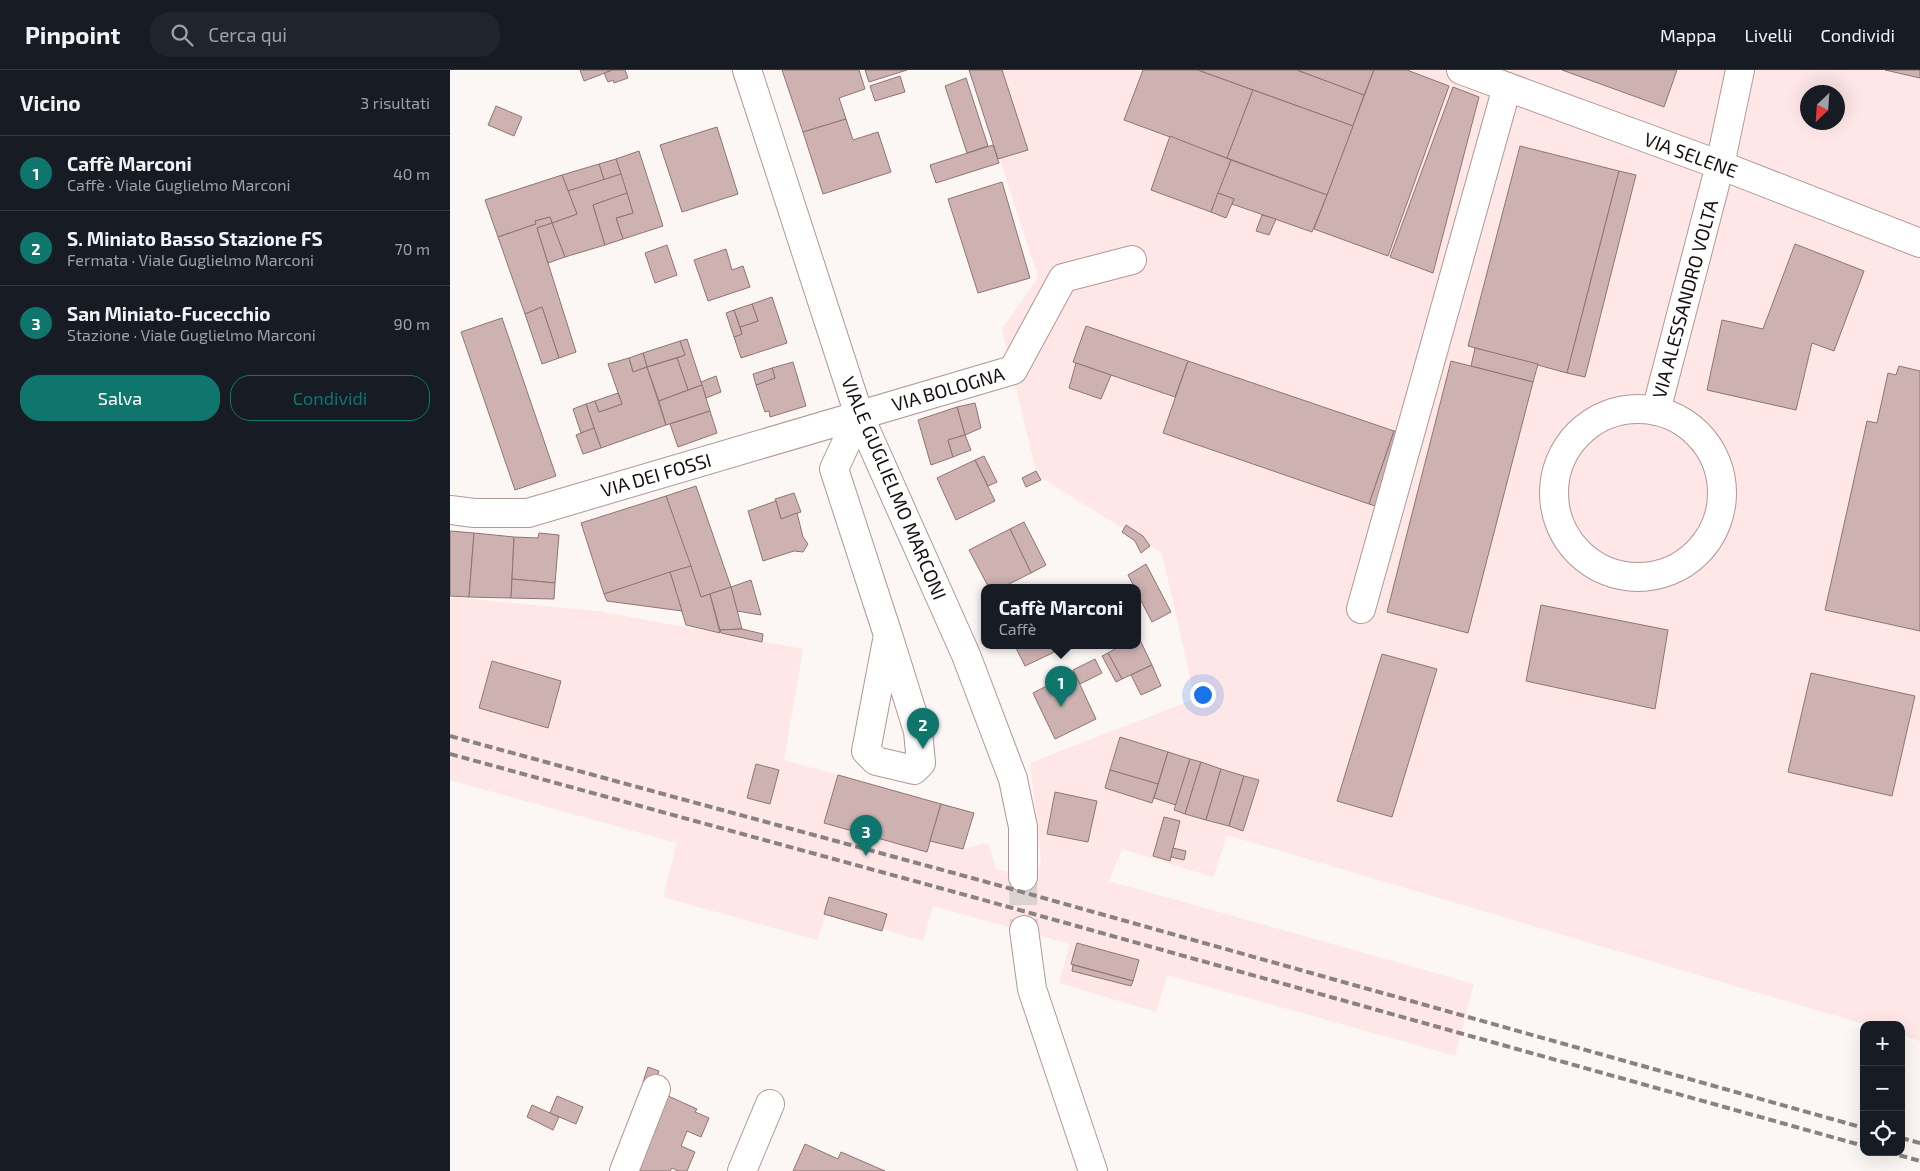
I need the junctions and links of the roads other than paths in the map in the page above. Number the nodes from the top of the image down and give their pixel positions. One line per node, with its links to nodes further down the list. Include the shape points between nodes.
1 (747, 70): 9 (street, VIALE GUGLIELMO MARCONI)
2 (1461, 70): 4 (street, VIA SELENE)
3 (1740, 70): 5 (street, VIA ALESSANDRO VOLTA)
4 (1507, 87): 5 (street, VIA SELENE); 11 (street)
5 (1720, 165): 6 (street, VIA SELENE); 8 (street, VIA ALESSANDRO VOLTA)
6 (1920, 243)
7 (1132, 260): 9 (street, VIA BOLOGNA, via 1063,278 1013,370)
8 (1656, 411): 8 (street, via 1627,410 1599,418 1576,435 1560,459 1553,487 1556,516 1568,542 1589,562 1615,575 1642,578 1668,572 1692,559 1709,539 1720,514 1722,487 1716,461 1702,438 1681,421)
9 (859, 415): 10 (street, VIA DEI FOSSI, via 528,513); 12 (street, via 834,469); 13 (street, VIALE GUGLIELMO MARCONI, via 966,656 1013,779 1023,827)
10 (450, 510)
11 (1361, 609)
12 (888, 635)
13 (1023, 877)
14 (1024, 930): 19 (street, via 1032,989)
15 (656, 1089): 17 (street)
16 (770, 1104): 18 (street)
17 (624, 1171)
18 (742, 1171)
19 (1093, 1171)

